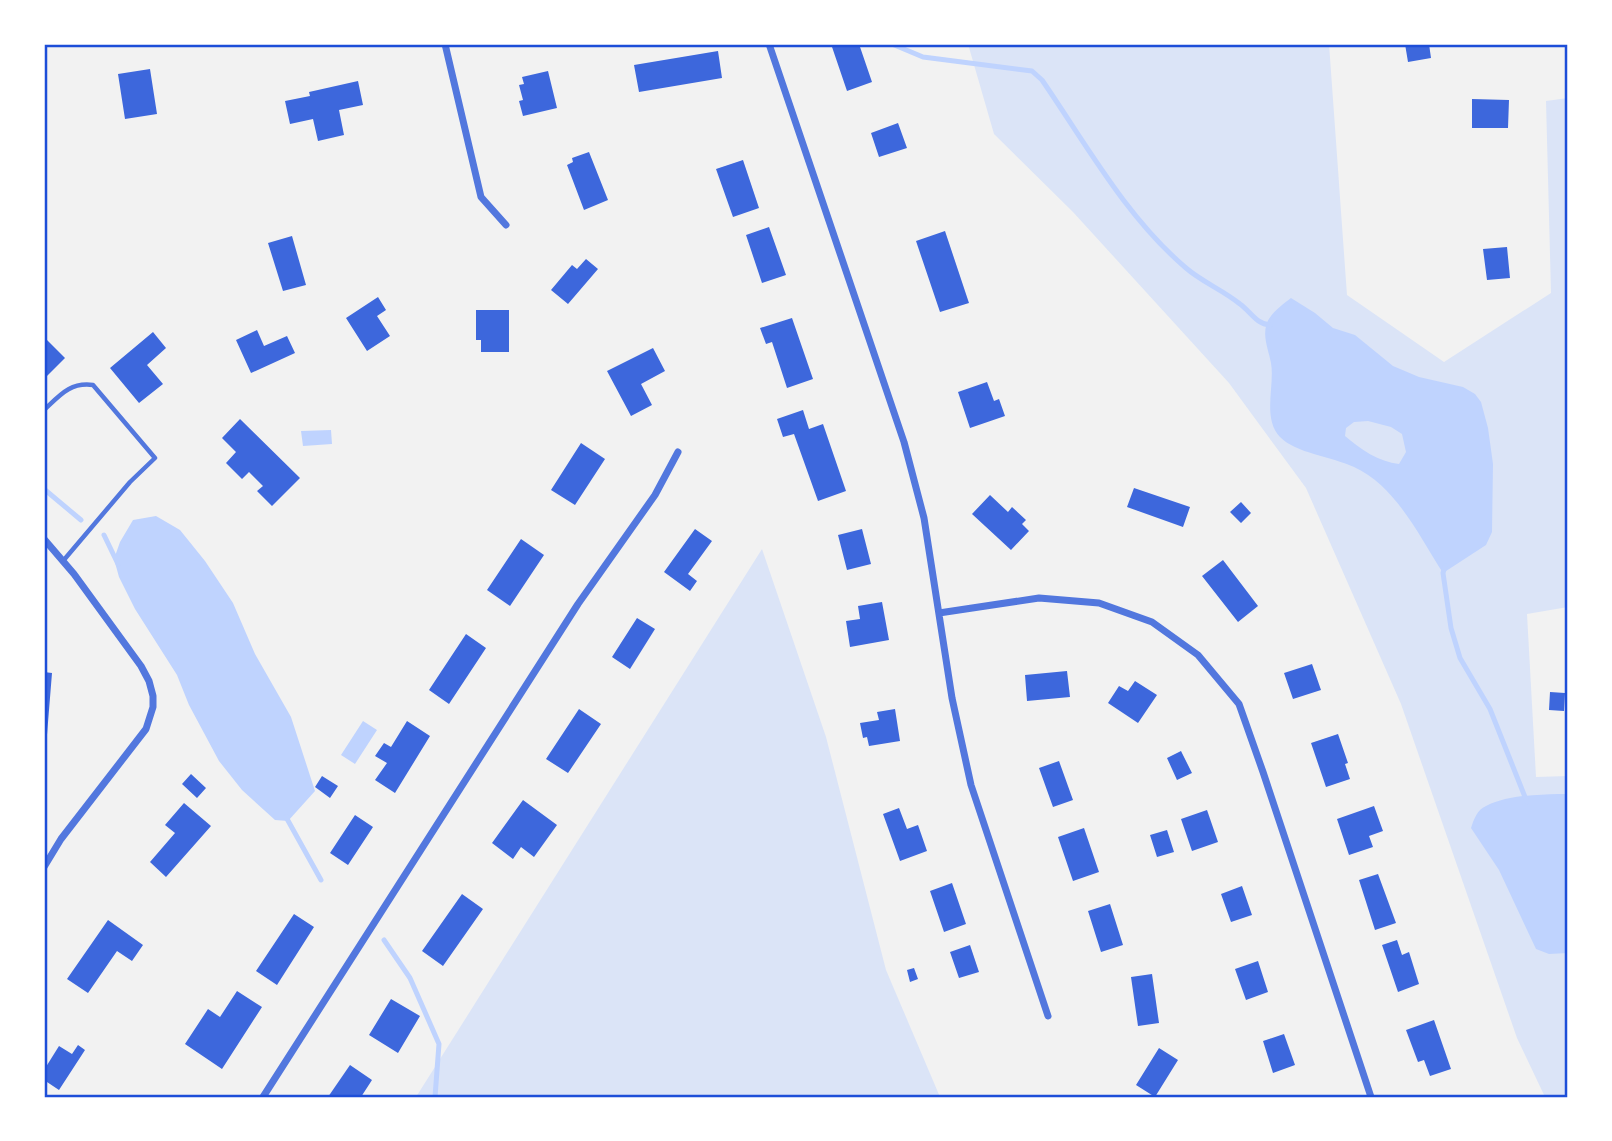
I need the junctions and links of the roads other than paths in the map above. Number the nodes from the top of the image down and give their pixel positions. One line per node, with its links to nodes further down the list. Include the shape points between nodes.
1 (445, 44): 3 (street, via 481,197)
2 (769, 44): 8 (street, via 904,443 924,518)
3 (506, 225)
4 (44, 410): 7 (lane, via 78,383 93,385 155,458)
5 (678, 452): 11 (street, via 655,495 578,604)
6 (44, 539): 7 (street)
7 (63, 561): 9 (street, via 142,666 153,707 146,729)
8 (939, 613): 10 (street, via 971,785); 12 (street, via 1039,598 1099,603 1152,622 1198,655 1239,704)
9 (44, 867)
10 (1048, 1016)
11 (263, 1097)
12 (1371, 1097)

